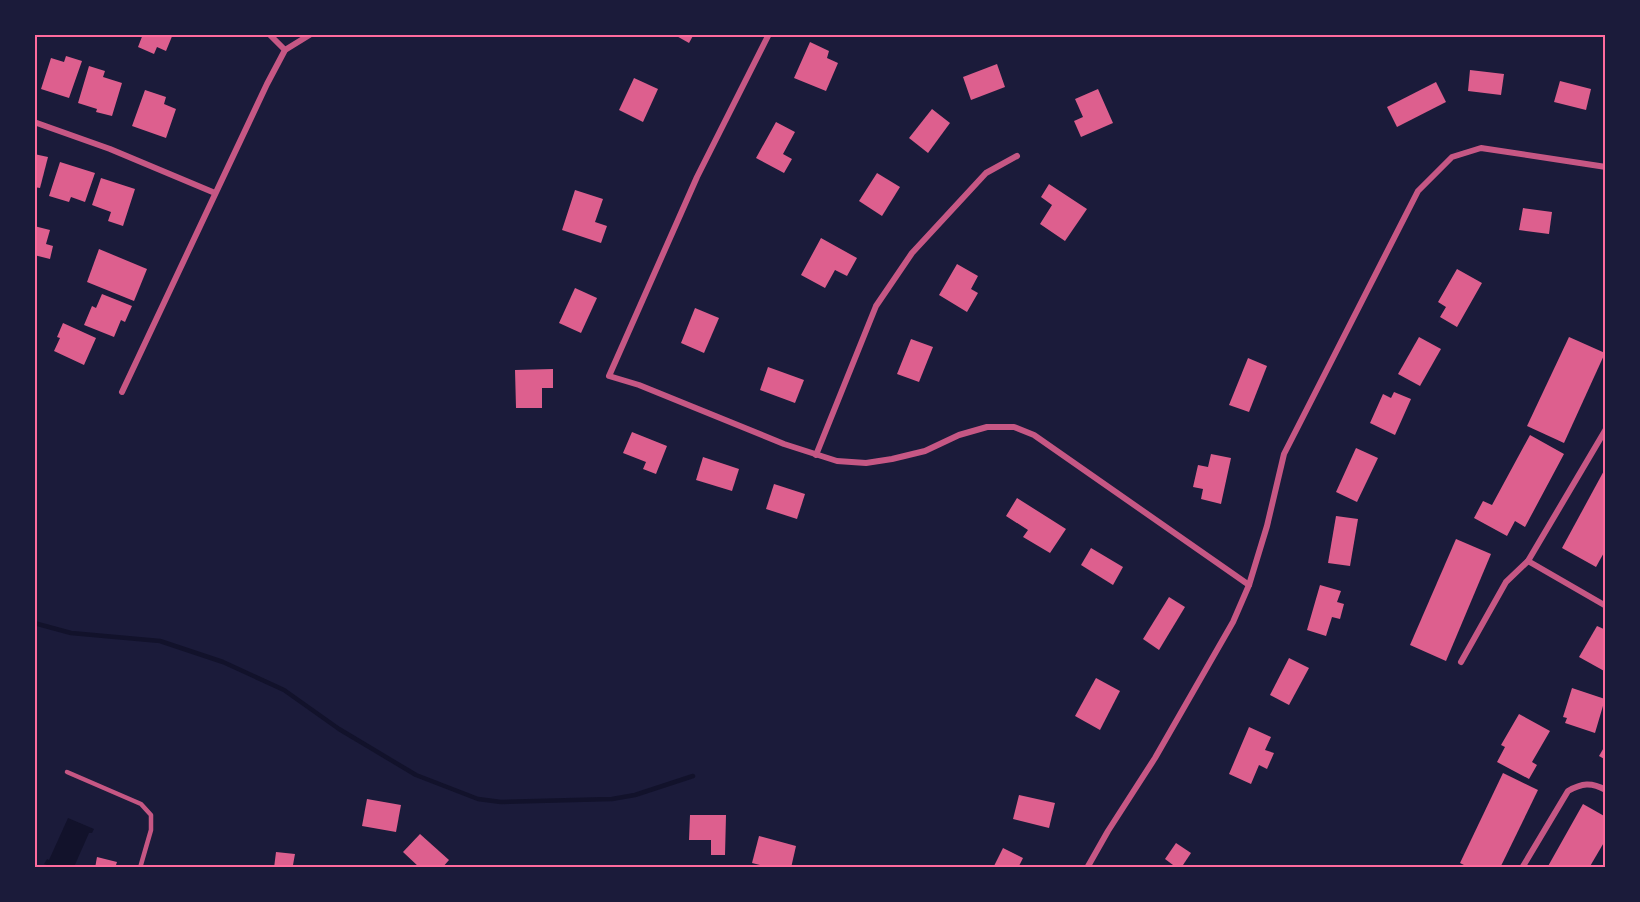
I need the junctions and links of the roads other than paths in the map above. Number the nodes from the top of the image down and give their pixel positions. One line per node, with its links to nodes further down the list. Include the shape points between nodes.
1 (269, 34): 4 (street)
2 (311, 34): 4 (street)
3 (769, 34): 11 (street, via 697,177 609,376)
4 (285, 50): 8 (street)
5 (34, 122): 8 (street, via 110,148)
6 (1017, 156): 11 (street, via 986,173 912,254 876,306)
7 (1605, 166): 13 (street, via 1481,148 1452,158 1419,191 1284,454)
8 (215, 193): 9 (street)
9 (122, 392)
10 (1605, 429): 12 (street)
11 (816, 455): 13 (street, via 866,463 925,451 987,427 1014,427 1034,435)
12 (1528, 561): 14 (street); 15 (street, via 1506,582)
13 (1249, 585): 19 (street, via 1211,661)
14 (1605, 606)
15 (1461, 662)
16 (67, 772): 18 (lane, via 141,804 151,815 151,830)
17 (1605, 790): 20 (street, via 1596,784 1580,784 1568,791)
18 (140, 867)
19 (1087, 867)
20 (1522, 867)

